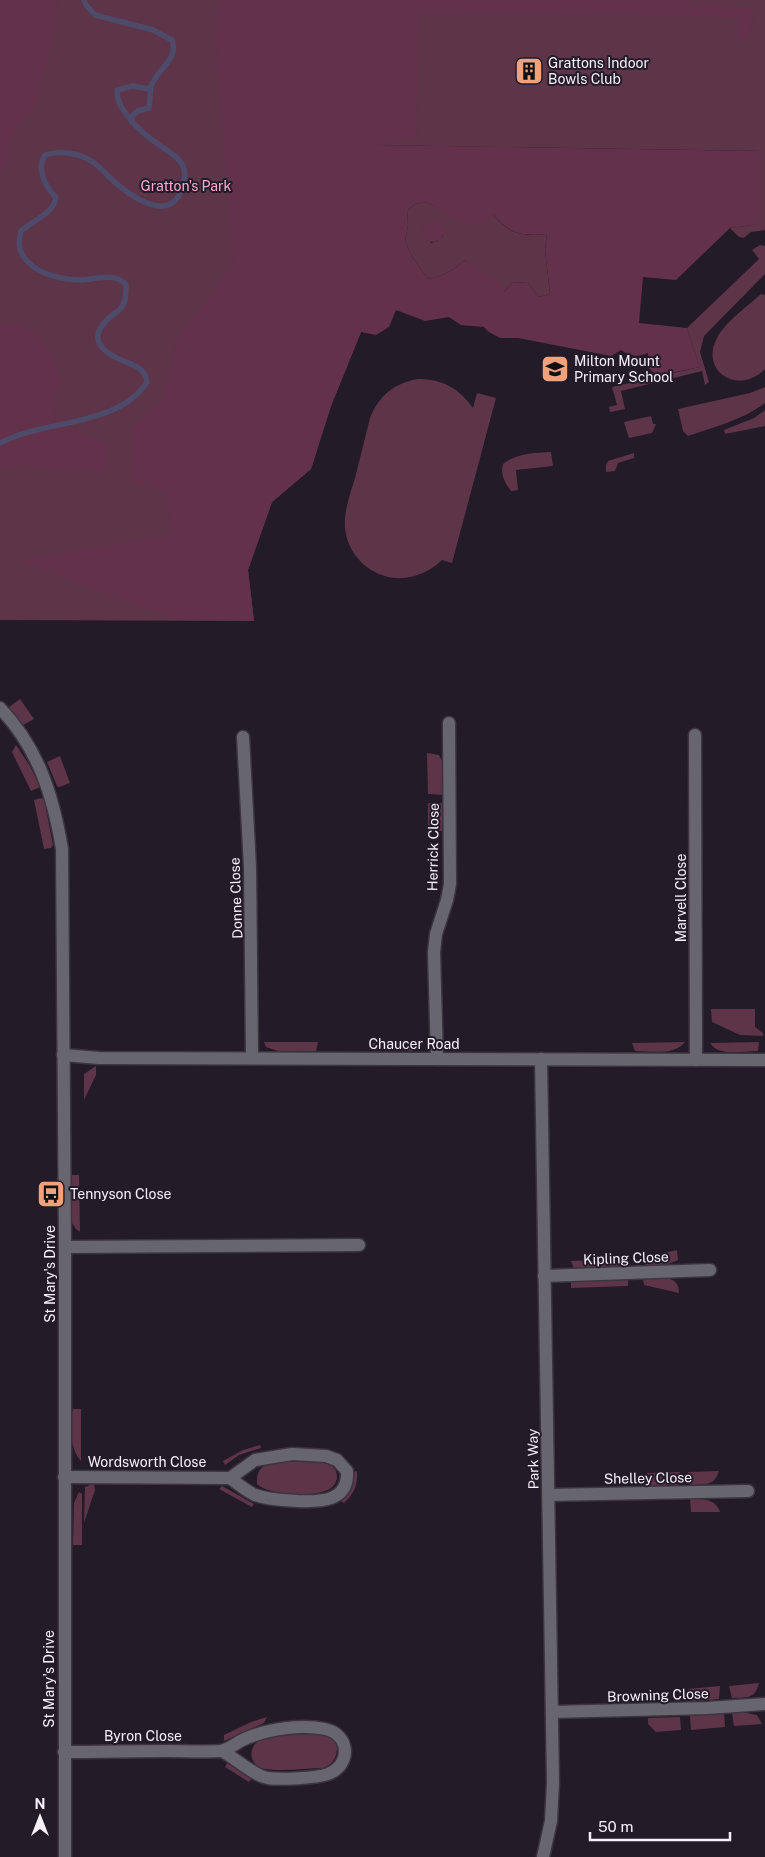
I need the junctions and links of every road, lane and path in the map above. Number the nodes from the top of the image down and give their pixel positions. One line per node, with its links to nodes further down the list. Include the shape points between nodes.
1 (0, 708): 5 (street, St Mary's Drive, via 31,750 47,781 57,816 62,849)
2 (449, 724): 7 (street, Herrick Close, via 450,884 434,952)
3 (695, 735): 9 (street, Marvell Close)
4 (243, 737): 6 (street, Donne Close, via 250,867)
5 (63, 1056): 6 (street, Chaucer Road); 12 (street, St Mary's Drive)
6 (252, 1058): 7 (street, Chaucer Road)
7 (437, 1058): 8 (street, Chaucer Road)
8 (541, 1059): 9 (street, Chaucer Road); 14 (street, Park Way)
9 (696, 1060): 10 (street, Chaucer Road)
10 (765, 1060)
11 (359, 1245): 12 (street)
12 (65, 1247): 15 (street, St Mary's Drive)
13 (710, 1270): 14 (street, Kipling Close)
14 (544, 1276): 18 (street, Park Way)
15 (64, 1477): 16 (street, Wordsworth Close); 22 (street, St Mary's Drive)
16 (230, 1478): 16 (street, via 255,1460 312,1454 337,1460 347,1471 348,1481 334,1497 324,1501 299,1501 256,1495)
17 (748, 1491): 18 (street, Shelley Close)
18 (549, 1495): 20 (street, Park Way)
19 (765, 1704): 20 (street, Browning Close)
20 (552, 1712): 24 (street, Park Way, via 553,1802)
21 (222, 1751): 21 (street, Byron Close, via 260,1732 307,1727 334,1731 345,1744 343,1760 334,1771 299,1778 259,1775); 22 (street, Byron Close)
22 (64, 1752): 23 (street, St Mary's Drive)
23 (64, 1857)
24 (543, 1857)

